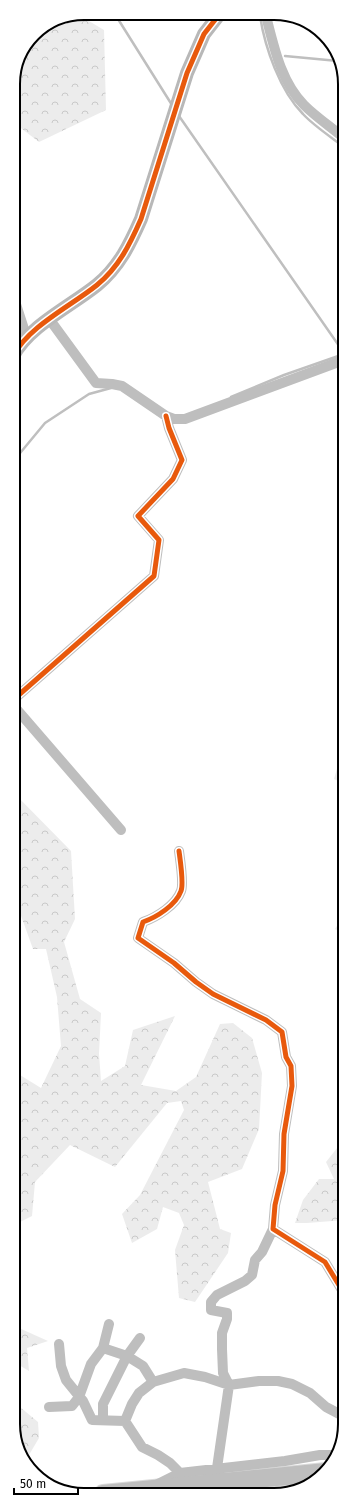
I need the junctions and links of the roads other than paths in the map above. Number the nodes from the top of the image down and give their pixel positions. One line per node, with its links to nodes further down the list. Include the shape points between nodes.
1 (215, 20): 5 (street, via 204,34 187,73 141,219 123,256 97,285)
2 (267, 20): 3 (street, via 284,75 293,91 304,105)
3 (338, 133)
4 (20, 317): 6 (street, via 25,332)
5 (50, 320): 7 (street, via 30,333); 9 (street, via 96,383 122,386)
6 (20, 343)
7 (20, 346)
8 (338, 362): 9 (street, via 184,419)
9 (166, 416): 10 (street, via 182,460 173,479 138,516 159,540 154,576)
10 (20, 694)
11 (20, 713): 12 (street)
12 (121, 830)
13 (179, 851): 14 (street, via 182,890 174,902 143,922 138,938 213,994 266,1020 282,1032 286,1057 291,1066 292,1086 284,1134 283,1171 275,1205)
14 (273, 1229): 15 (street, via 325,1262); 22 (street, via 262,1252 255,1260 252,1275 217,1295 211,1302 211,1310 227,1313 222,1333 222,1349 223,1373)
15 (338, 1283)
16 (109, 1324): 19 (street)
17 (140, 1338): 20 (street)
18 (59, 1344): 23 (street, via 61,1366 66,1380)
19 (103, 1348): 20 (street); 23 (street, via 91,1364)
20 (128, 1356): 21 (street, via 143,1366); 26 (street, via 103,1404)
21 (153, 1382): 22 (street, via 184,1373); 27 (street, via 139,1393)
22 (229, 1385): 25 (street, via 259,1381 292,1384 310,1393); 32 (street)
23 (79, 1396): 24 (street, via 72,1406); 26 (street, via 92,1420)
24 (49, 1407)
25 (338, 1413)
26 (103, 1420): 27 (street)
27 (125, 1421): 29 (street, via 142,1447 170,1463)
28 (330, 1455): 32 (street, via 285,1461)
29 (180, 1473): 32 (street); 33 (street)
30 (315, 1473): 32 (highway)
31 (300, 1482): 32 (highway)
32 (226, 1484): 34 (highway); 35 (highway); 36 (street)
33 (151, 1488)
34 (173, 1488)
35 (213, 1488)
36 (253, 1488)

